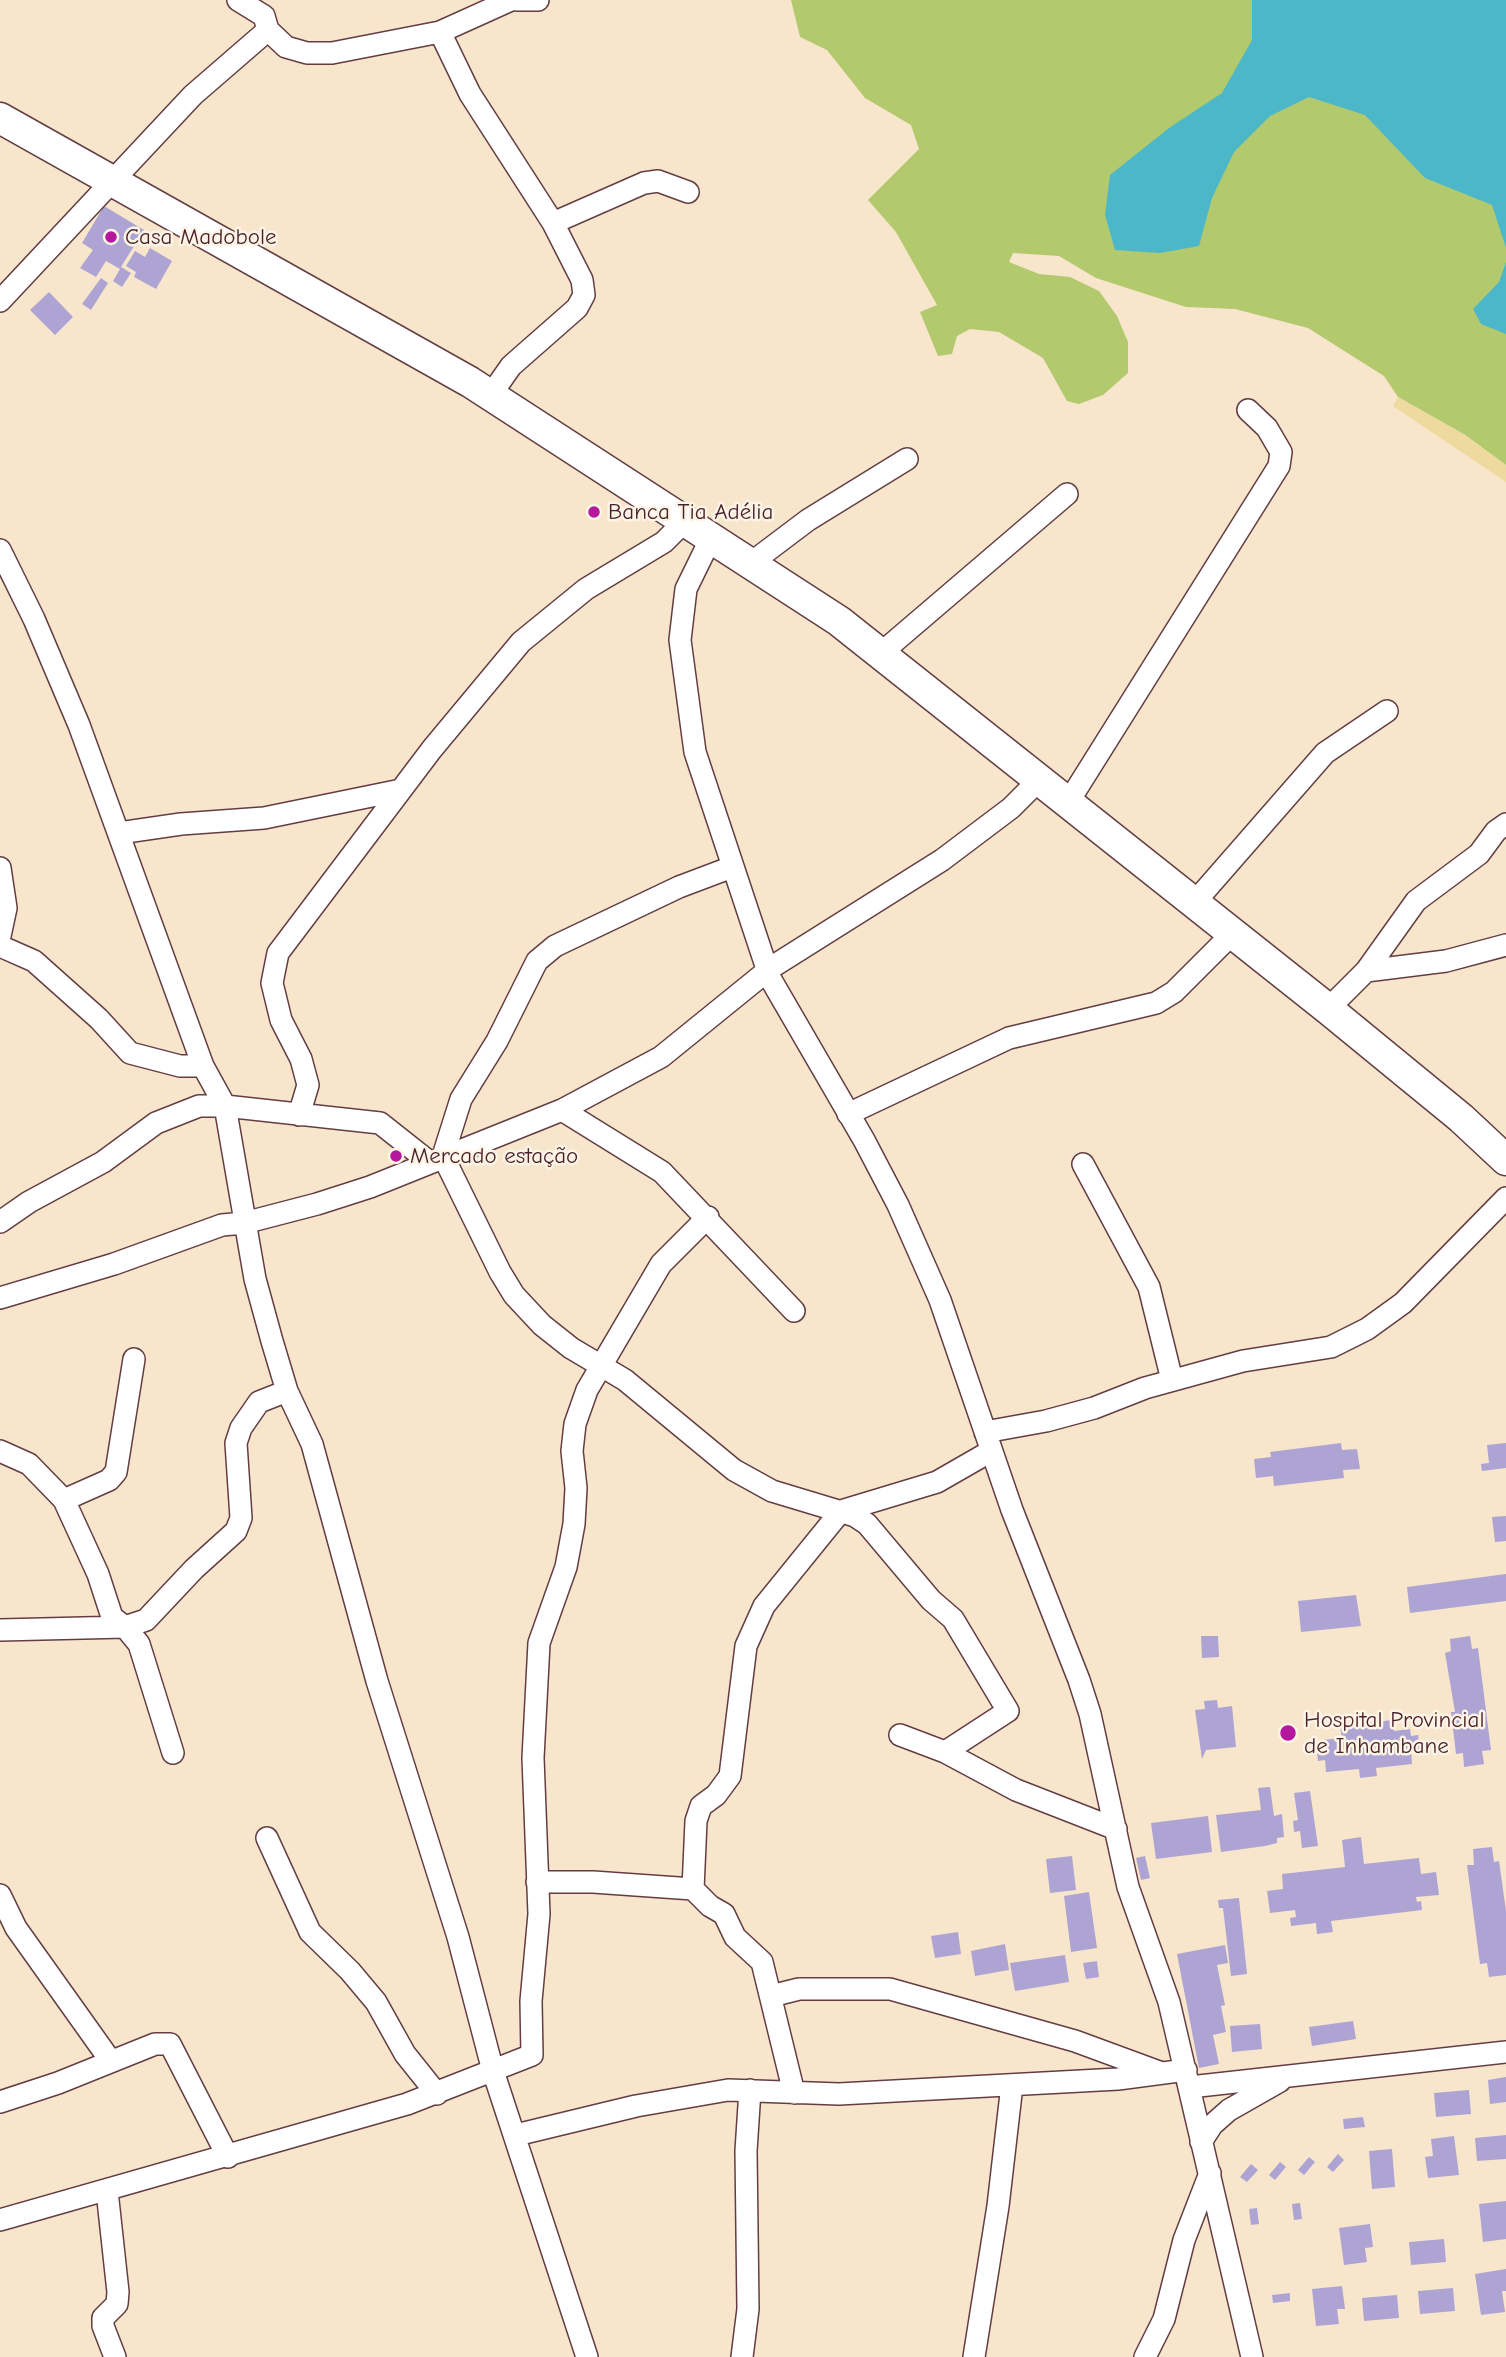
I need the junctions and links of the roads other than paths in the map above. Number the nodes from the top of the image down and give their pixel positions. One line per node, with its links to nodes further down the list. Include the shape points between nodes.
1 (238, 0): 4 (street, via 264,16)
2 (514, 0): 3 (street); 5 (street)
3 (538, 0)
4 (268, 30): 5 (street, via 286,47 307,53 332,53); 7 (street, via 192,95)
5 (440, 32): 9 (street, via 470,94)
6 (0, 118): 7 (main road)
7 (110, 181): 10 (street); 11 (main road)
8 (688, 192): 9 (street, via 658,181 644,183)
9 (553, 223): 11 (street, via 582,280 584,295 577,308 511,366)
10 (0, 301)
11 (490, 396): 15 (main road)
12 (1248, 410): 23 (street, via 1267,428 1281,452 1279,466)
13 (907, 458): 18 (street, via 808,520)
14 (1067, 494): 19 (street)
15 (685, 521): 16 (main road); 22 (street, via 664,542 586,589 520,642)
16 (711, 538): 18 (main road); 27 (street, via 686,589 680,640 695,752)
17 (0, 550): 25 (street, via 34,619)
18 (751, 563): 19 (main road)
19 (880, 654): 21 (main road)
20 (1387, 711): 28 (street, via 1325,753)
21 (1038, 781): 23 (main road); 34 (street, via 1011,808 942,859)
22 (401, 790): 25 (street, via 264,818); 40 (street, via 278,953 272,983 281,1020 301,1059 308,1085)
23 (1069, 801): 28 (main road)
24 (1506, 824): 33 (street, via 1479,854 1416,901)
25 (119, 833): 36 (street)
26 (0, 867): 30 (street, via 6,908)
27 (732, 867): 34 (street); 41 (street, via 555,946 537,961 497,1041 461,1099)
28 (1194, 903): 29 (main road)
29 (1232, 934): 35 (main road); 39 (street, via 1174,992 1156,1003 1009,1038)
30 (0, 936)
31 (1506, 945): 33 (street, via 1446,961)
32 (0, 946): 36 (street, via 34,961 130,1053 180,1066)
33 (1366, 971): 35 (street)
34 (768, 972): 38 (street, via 661,1057); 39 (street)
35 (1328, 1009): 42 (main road)
36 (204, 1066): 37 (street)
37 (225, 1106): 40 (street); 46 (street, via 199,1106 172,1114 103,1162); 47 (street)
38 (562, 1110): 41 (street); 45 (street, via 662,1171)
39 (848, 1114): 54 (street, via 920,1253)
40 (299, 1115): 41 (street, via 380,1123)
41 (435, 1158): 47 (street, via 370,1187); 51 (street, via 514,1295 571,1348)
42 (1506, 1160)
43 (1083, 1164): 52 (street, via 1149,1287)
44 (1506, 1198): 52 (street, via 1410,1296 1367,1329 1331,1346 1243,1361)
45 (708, 1217): 49 (street); 51 (street, via 661,1264)
46 (0, 1222)
47 (244, 1223): 48 (street, via 202,1231 114,1264); 53 (street)
48 (0, 1298)
49 (794, 1311)
50 (134, 1359): 56 (street, via 116,1472 109,1480)
51 (604, 1365): 57 (street, via 734,1470 772,1491); 65 (street, via 587,1390 575,1424 574,1524 566,1567 540,1643 533,1758)
52 (1172, 1380): 54 (street)
53 (287, 1391): 58 (street, via 260,1402 238,1435 241,1518 236,1531 146,1620); 71 (street, via 312,1444 377,1681 458,1937)
54 (988, 1442): 57 (street, via 937,1482); 63 (street, via 1079,1679)
55 (0, 1451): 56 (street, via 29,1464)
56 (64, 1500): 58 (street, via 112,1616)
57 (841, 1511): 62 (street, via 867,1524 931,1600 953,1619 1008,1707); 66 (street, via 764,1606 751,1630 730,1776 701,1806 696,1821)
58 (125, 1627): 59 (street); 61 (street, via 139,1644)
59 (0, 1630)
60 (900, 1735): 62 (street)
61 (173, 1752)
62 (945, 1752): 63 (street, via 1016,1790)
63 (1116, 1829): 74 (street, via 1128,1887 1168,2003)
64 (267, 1838): 78 (street, via 310,1932 376,2002 405,2054)
65 (537, 1882): 66 (street); 71 (street, via 539,1914 531,2000 534,2050 527,2058)
66 (693, 1889): 68 (street, via 724,1914 735,1937 762,1962)
67 (0, 1895): 70 (street, via 16,1928)
68 (771, 1996): 72 (street, via 799,1989 890,1989 1064,2038); 77 (street)
69 (1506, 2052): 73 (street)
70 (110, 2060): 79 (street); 82 (street, via 170,2043)
71 (493, 2071): 78 (street); 80 (street)
72 (1164, 2073): 74 (street); 75 (street)
73 (1288, 2076): 74 (street); 81 (street, via 1229,2110)
74 (1188, 2079): 81 (street)
75 (1012, 2085): 77 (street); 90 (street)
76 (750, 2090): 77 (street); 80 (street, via 699,2094); 89 (street, via 748,2309)
77 (794, 2093)
78 (438, 2094): 82 (street)
79 (0, 2102)
80 (516, 2135): 88 (street)
81 (1201, 2142): 83 (street)
82 (228, 2157): 84 (street)
83 (1210, 2174): 86 (street, via 1184,2239); 93 (street)
84 (107, 2191): 85 (street); 87 (street, via 118,2292 117,2304 103,2318 103,2326)
85 (0, 2220)
86 (1164, 2319): 91 (street); 92 (street)
87 (115, 2357)
88 (587, 2357)
89 (742, 2357)
90 (974, 2357)
91 (1145, 2357)
92 (1163, 2357)
93 (1252, 2357)

